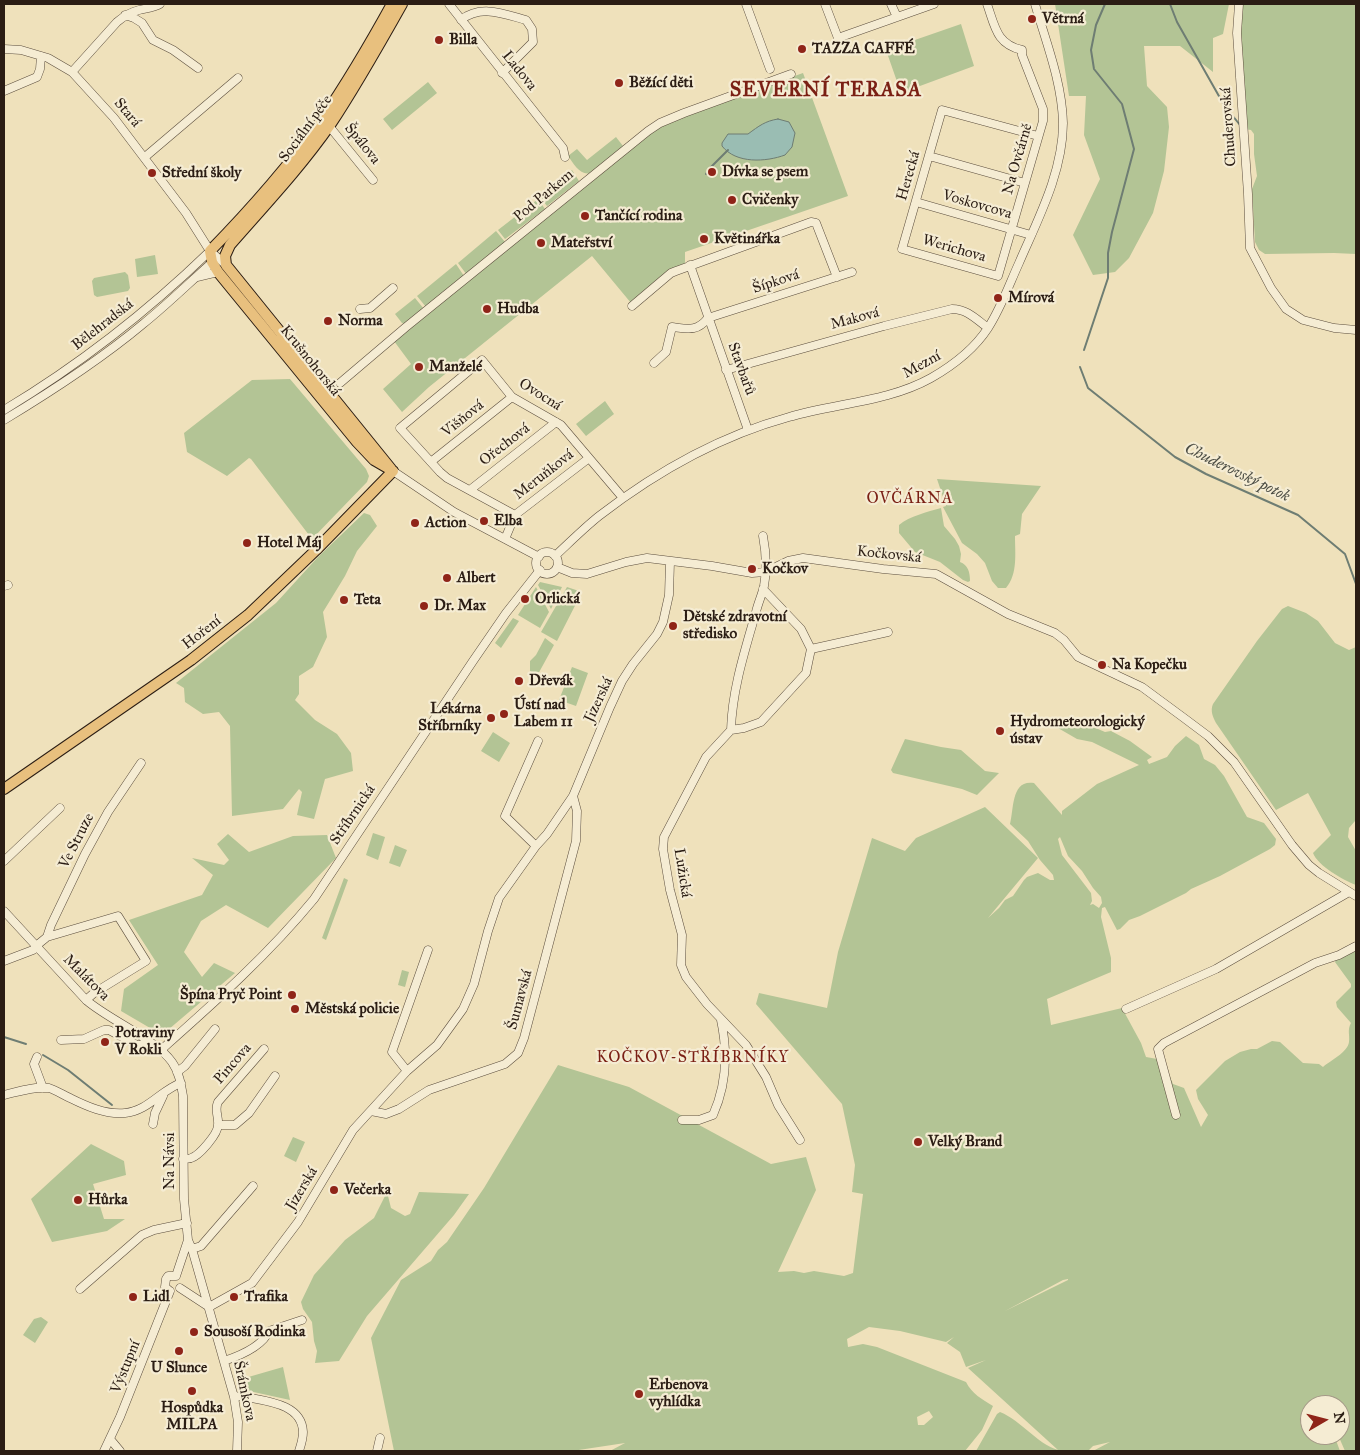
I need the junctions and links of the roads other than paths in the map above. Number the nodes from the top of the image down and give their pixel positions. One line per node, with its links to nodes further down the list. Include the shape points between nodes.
1 (160, 4): 12 (street)
2 (392, 4): 35 (main road, Sociální péče, via 364,55 320,122)
3 (402, 4): 24 (main road, Sociální péče)
4 (448, 4): 14 (street, Ladova)
5 (746, 4): 18 (street)
6 (825, 4): 13 (street, via 838,38)
7 (891, 4): 13 (street)
8 (934, 4): 13 (street)
9 (987, 4): 25 (street, Na Ovčárně, via 999,37 1006,44 1022,50 1043,109)
10 (1035, 4): 34 (street, Mezní, via 1058,82 1063,124 1056,172)
11 (1239, 4): 50 (street, Chuderovská, via 1237,33 1250,248 1286,310 1303,320)
12 (125, 16): 17 (street, via 142,23 153,40); 19 (street)
13 (896, 17)
14 (461, 20): 20 (street, Ladova); 20 (street, via 482,10 526,20 532,29 533,42)
15 (4, 49): 16 (street, Stará)
16 (41, 56): 19 (street, Stará); 23 (street, via 37,77)
17 (198, 68)
18 (770, 70)
19 (72, 72): 28 (street, Stará)
20 (502, 73): 26 (street, Ladova, via 563,148)
21 (791, 74): 53 (street, Pod Parkem, via 684,113 648,131)
22 (238, 78): 28 (street)
23 (4, 91)
24 (329, 126): 29 (street, Špálova); 35 (main road, Sociální péče, via 280,188)
25 (1038, 136): 27 (street, Herecká, via 942,110); 30 (street, Na Ovčárně)
26 (565, 156)
27 (929, 156): 30 (street); 31 (street, Herecká)
28 (145, 157): 33 (street, Stará)
29 (373, 180)
30 (1025, 183): 32 (street, Na Ovčárně)
31 (916, 202): 32 (street, Voskovcova); 36 (street, Herecká)
32 (1012, 230): 34 (street, Voskovcova); 42 (street, Na Ovčárně)
33 (201, 235): 35 (street); 37 (street, Stará); 38 (street)
34 (1031, 235): 49 (street, Mezní)
35 (226, 241): 37 (main road, Sociální péče); 40 (main road)
36 (902, 249): 42 (street, Werichova)
37 (214, 257): 38 (street, Bělehradská); 40 (main road, Krušnohorská); 44 (street, Bělehradská)
38 (200, 261): 55 (street, Bělehradská, via 113,337)
39 (690, 265): 43 (street, via 811,222 816,223); 46 (street, via 671,273); 48 (street, Stavbařů)
40 (222, 269): 44 (street, Bělehradská); 61 (main road, Krušnohorská)
41 (852, 272): 43 (street, Šípková)
42 (998, 276)
43 (837, 277): 48 (street, Šípková)
44 (195, 278): 56 (street, Bělehradská, via 116,346 57,388)
45 (393, 288): 47 (street, via 370,308)
46 (632, 306)
47 (360, 308)
48 (708, 318): 51 (street, via 691,330 672,327 666,352); 52 (street, Stavbařů)
49 (988, 328): 52 (street, Maková, via 962,309 952,309); 58 (street, Mezní, via 950,366 912,387)
50 (1356, 330)
51 (654, 363)
52 (726, 370): 58 (street, Stavbařů)
53 (340, 383)
54 (512, 397): 57 (street, Ovocná); 60 (street, Višňová); 60 (street, Ovocná, via 482,360 400,428)
55 (4, 410)
56 (4, 420)
57 (556, 422): 59 (street, Ovocná); 62 (street, Ořechová)
58 (748, 430): 63 (street, Mezní, via 686,459)
59 (589, 458): 63 (street, Ovocná); 64 (street, Meruňková)
60 (432, 461): 62 (street, via 440,472)
61 (393, 472): 66 (street, Krušnohorská, via 441,504); 79 (main road, Hoření, via 248,616 191,660)
62 (470, 490): 64 (street)
63 (623, 498): 67 (street, Mezní)
64 (515, 515): 66 (street)
65 (763, 536): 72 (street)
66 (505, 539): 68 (street, Krušnohorská)
67 (555, 556): 68 (street, via 547,552); 70 (street)
68 (538, 557): 71 (street)
69 (670, 562): 70 (street, Kočkovská, via 643,558 588,574); 72 (street, Kočkovská); 80 (street, Jizerská, via 669,595 663,622 622,681)
70 (557, 568): 71 (street, via 549,573)
71 (540, 570): 98 (street, Stříbrnická, via 482,646 314,899 265,955)
72 (765, 572): 73 (street); 84 (street, Kočkovská, via 803,558 936,574 1008,614 1055,633 1078,657 1142,687 1208,736 1234,762 1309,865)
73 (763, 589): 75 (street, via 801,629); 76 (street, via 744,656 732,709)
74 (888, 632): 75 (street)
75 (811, 649): 76 (street, via 806,673 761,722)
76 (731, 730): 93 (street, Lužická, via 699,769 664,837 663,849 682,934 682,969)
77 (538, 741): 82 (street, via 505,816)
78 (141, 764): 86 (street, Ve Struze, via 108,812)
79 (4, 788)
80 (573, 796): 82 (street, Jizerská); 107 (street, Šumavská, via 577,811 576,841 518,1053 505,1064 429,1090 400,1109 386,1114)
81 (60, 808): 83 (street)
82 (536, 846): 101 (street, Jizerská, via 499,898 474,984 463,1009 437,1045)
83 (4, 861)
84 (1353, 894): 92 (street, via 1216,968)
85 (4, 911): 88 (street, Malátova)
86 (47, 937): 88 (street); 91 (street, via 118,916 146,961)
87 (1356, 946): 108 (street, via 1267,987 1164,1043 1158,1049)
88 (35, 948): 90 (street); 91 (street, Malátova)
89 (428, 950): 101 (street, via 392,1052)
90 (4, 961)
91 (86, 1000): 96 (street, Malátova)
92 (1126, 1009)
93 (721, 1020): 109 (street, via 727,1053 718,1105 713,1115 699,1120); 112 (street, Lužická, via 737,1034 754,1057)
94 (215, 1028): 100 (street)
95 (61, 1040): 96 (street, via 84,1039 109,1030 137,1045)
96 (146, 1040): 98 (street, Malátova)
97 (264, 1049): 111 (street, Pincova, via 218,1102)
98 (161, 1050): 100 (street, Na Návsi)
99 (37, 1056): 104 (street, via 34,1064)
100 (177, 1072): 103 (street, Na Návsi)
101 (407, 1072): 107 (street, Jizerská)
102 (275, 1076): 111 (street, via 249,1113 235,1125)
103 (181, 1083): 105 (street, via 171,1086); 113 (street, Na Návsi)
104 (43, 1088): 105 (street, via 50,1088 84,1105 115,1113 127,1113); 106 (street)
105 (163, 1095): 110 (street)
106 (4, 1096)
107 (371, 1111): 122 (street, Jizerská, via 353,1130 298,1222 252,1283)
108 (1176, 1115)
109 (682, 1120)
110 (153, 1124)
111 (218, 1126): 113 (street, via 214,1136 198,1154)
112 (800, 1140)
113 (183, 1159): 115 (street, Na Návsi)
114 (253, 1186): 117 (street, via 200,1246)
115 (187, 1223): 116 (street, Na Návsi); 120 (street, via 142,1235)
116 (188, 1240): 117 (street, Šrámkova); 118 (street, Na Návsi)
117 (192, 1249): 122 (street, Šrámkova)
118 (176, 1276): 119 (street); 121 (street, via 166,1279 165,1287)
119 (180, 1288): 121 (street); 122 (street)
120 (80, 1289)
121 (170, 1291): 127 (street, Výstupní)
122 (209, 1307): 124 (street, Šrámkova)
123 (302, 1320): 124 (street, via 269,1331 243,1355)
124 (224, 1361): 125 (street, Šrámkova)
125 (234, 1397): 130 (street, Šrámkova, via 238,1422); 131 (street, via 282,1405 295,1413 302,1424)
126 (380, 1438): 132 (street)
127 (110, 1439): 128 (street, Výstupní); 129 (street)
128 (104, 1451)
129 (120, 1451)
130 (237, 1451)
131 (300, 1451)
132 (376, 1451)

